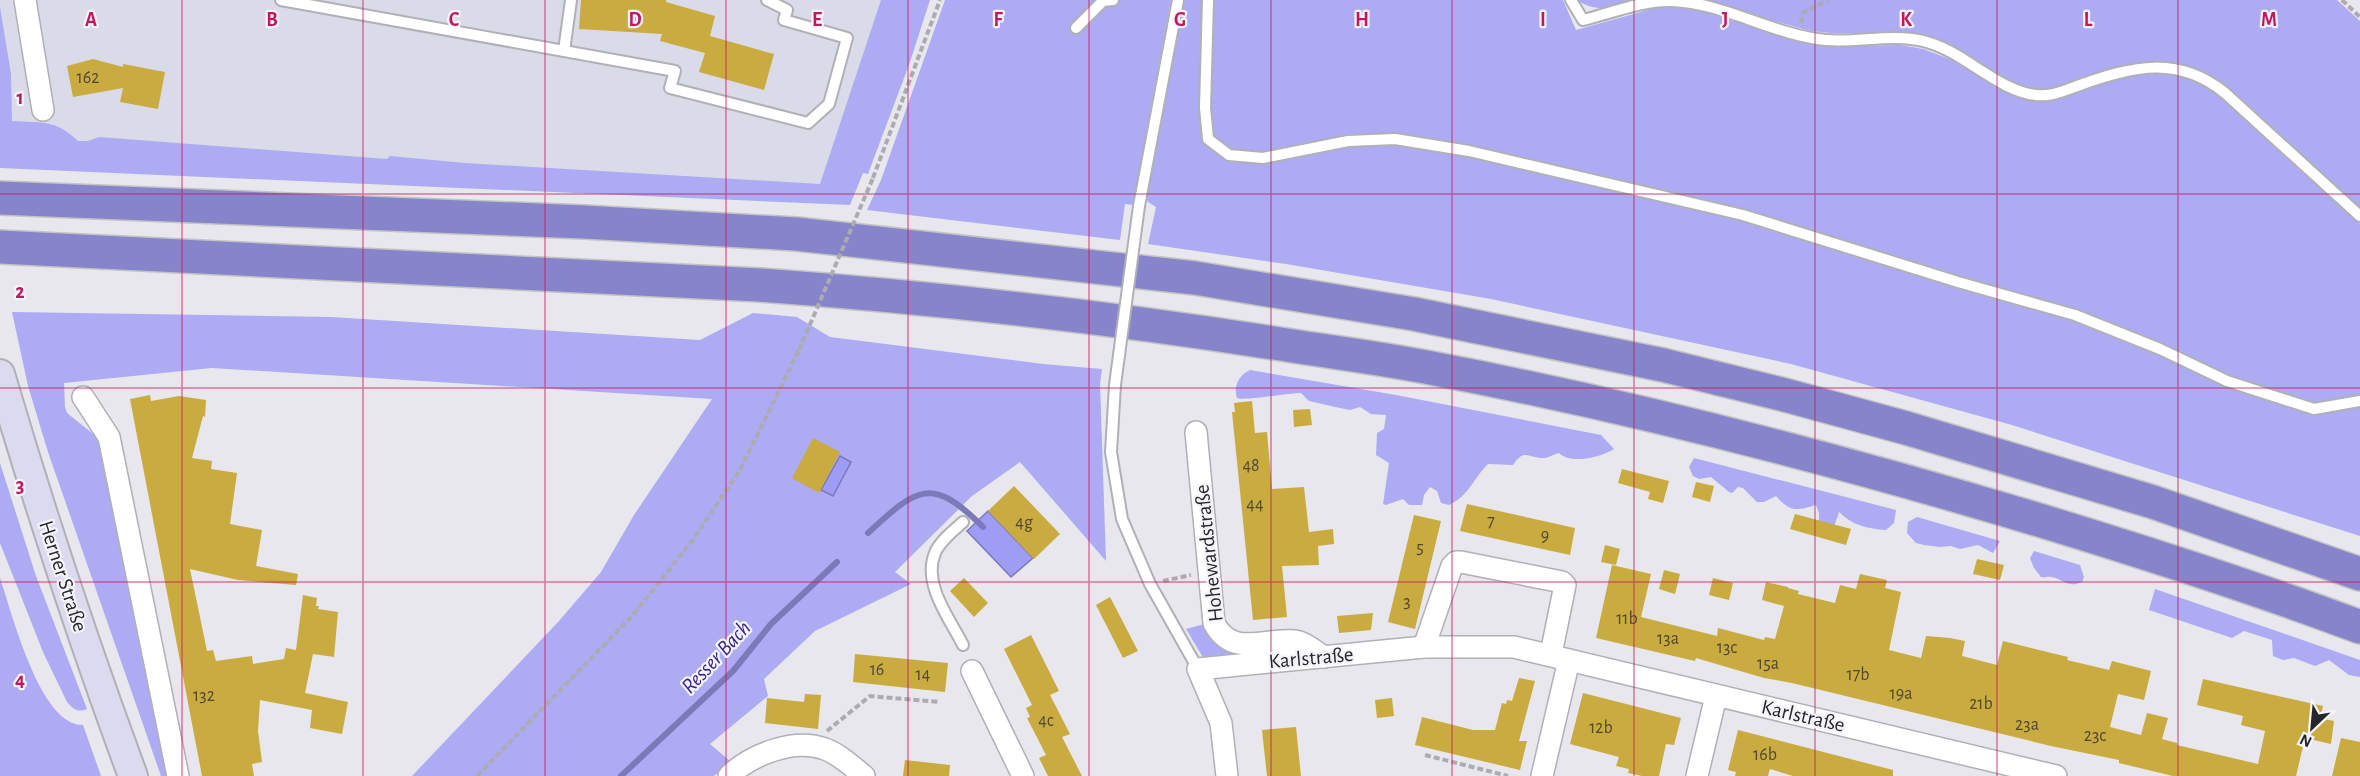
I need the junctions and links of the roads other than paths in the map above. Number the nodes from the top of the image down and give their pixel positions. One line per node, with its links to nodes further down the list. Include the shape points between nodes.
1 (25, 0): 11 (street)
2 (281, 0): 10 (lane)
3 (571, 0): 10 (lane)
4 (767, 0): 10 (lane, via 787,10 784,20 847,38 829,104 808,123 670,88 675,71)
5 (1113, 0): 9 (lane, via 1103,1)
6 (1178, 0): 26 (lane, bridge, via 1139,206 1115,385 1112,452 1122,519 1150,584)
7 (1208, 0): 17 (lane, via 1208,139 1229,155 1263,158 1348,141 1395,139 1469,151 1743,215 2074,315 2227,381 2314,409)
8 (1571, 0): 13 (lane, via 1583,20 1672,1 1826,40 1906,38 1931,43 2020,92 2037,96 2142,67 2191,72 2225,93)
9 (1076, 28)
10 (564, 51)
11 (43, 110)
12 (0, 198): 20 (highway, via 796,234 1196,278 1414,314 1785,394 2153,502)
13 (2360, 216)
14 (0, 247): 21 (highway, via 856,292 1188,330 1430,368 1644,413 1892,476 2146,554)
15 (0, 374): 29 (main road, Herner Straße, via 31,480)
16 (83, 397): 30 (street, via 109,437)
17 (2360, 400)
18 (1196, 432): 24 (street, Hohewardstraße, via 1214,623 1219,634 1239,645 1297,641)
19 (963, 522): 22 (lane, via 935,553 931,572 937,595)
20 (2360, 574)
21 (2360, 627)
22 (963, 645)
23 (1424, 648): 24 (street, Karlstraße); 25 (street, Karlstraße, via 1514,647); 25 (street, via 1452,566 1461,562 1562,582 1565,585)
24 (1324, 657): 26 (street, Karlstraße)
25 (1560, 657): 28 (street, Karlstraße); 35 (street)
26 (1198, 669): 34 (street, via 1221,723)
27 (972, 671): 33 (street)
28 (1716, 696): 36 (street); 37 (street, Karlstraße)
29 (133, 776)
30 (178, 776)
31 (729, 776): 32 (street, via 758,756 782,748 807,746 825,749)
32 (864, 776)
33 (1023, 776)
34 (1227, 776)
35 (1542, 776)
36 (1697, 776)
37 (2056, 776)

